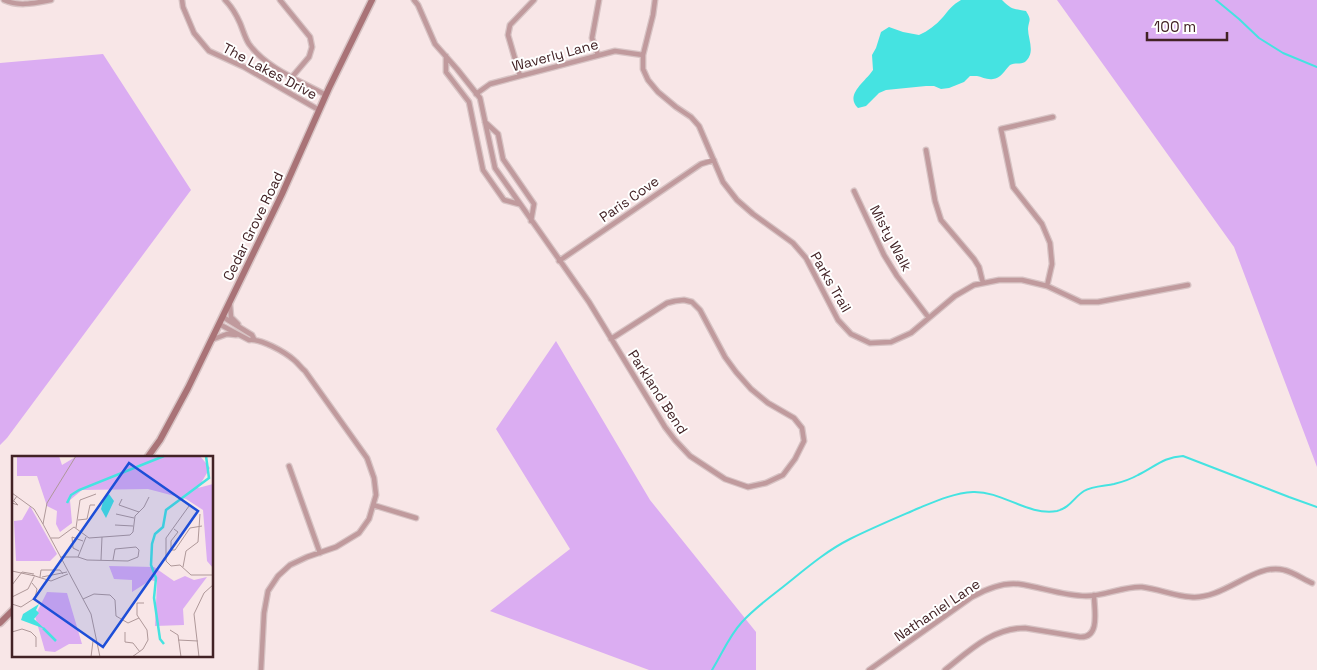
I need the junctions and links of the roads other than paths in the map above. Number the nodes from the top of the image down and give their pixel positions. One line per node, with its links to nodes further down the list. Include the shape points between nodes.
1 (4, 0): 2 (street, via 28,4)
2 (51, 0)
3 (182, 0): 18 (street, The Lakes Drive, via 194,33 209,51)
4 (225, 0): 15 (street, The Lakes Drive, via 240,22 247,42 258,55)
5 (280, 0): 15 (street, The Lakes Drive, via 310,37 312,47 309,57)
6 (372, 0): 17 (main road, Cedar Grove Road)
7 (414, 0): 13 (street, Parkland Bend, via 435,44)
8 (534, 0): 14 (street, via 510,25 508,35)
9 (599, 0): 11 (street, via 592,38)
10 (655, 0): 12 (street, Parks Trail)
11 (598, 55): 12 (street, Waverly Lane, via 615,50); 14 (street, Waverly Lane)
12 (643, 55): 22 (street, Parks Trail, via 643,69 648,80 699,126)
13 (446, 56): 16 (street, Parkland Bend); 24 (street, Parkland Bend, via 446,72 469,102 483,170 504,200)
14 (520, 76): 16 (street, Waverly Lane, via 490,84)
15 (292, 77): 17 (street, The Lakes Drive)
16 (476, 94): 20 (street, Parkland Bend, via 480,98)
17 (326, 95): 18 (main road, Cedar Grove Road)
18 (319, 110): 30 (main road, Cedar Grove Road)
19 (1054, 117): 29 (street, via 1001,129 1013,187 1042,224 1050,242 1052,264)
20 (484, 121): 24 (street, Parkland Bend, via 495,168); 25 (street, Parkland Bend, via 498,134 504,159 534,204)
21 (926, 150): 27 (street, via 941,220 974,259)
22 (714, 160): 26 (street, Paris Cove, via 700,164); 32 (street, Parks Trail, via 723,182 737,200 793,243 806,258 838,320 851,334 870,344 891,342 911,333)
23 (854, 191): 32 (street, Misty Walk, via 884,255)
24 (519, 204): 25 (street, Parkland Bend)
25 (531, 221): 26 (street, Parkland Bend)
26 (560, 261): 37 (street, Parkland Bend)
27 (983, 283): 29 (street, Parks Trail, via 1022,280); 32 (street, Parks Trail, via 955,296)
28 (1188, 285): 29 (street, Parks Trail, via 1098,302 1080,302)
29 (1047, 286)
30 (230, 302): 31 (main road, Cedar Grove Road); 34 (street, via 231,317)
31 (222, 317): 33 (main road, Cedar Grove Road); 34 (street)
32 (929, 318)
33 (219, 324): 35 (street); 38 (main road, Cedar Grove Road)
34 (242, 329): 36 (street)
35 (239, 335): 36 (street); 38 (street, via 227,334)
36 (254, 339): 41 (street, via 294,359 305,372 367,458 374,478 376,495)
37 (611, 339): 37 (street, Parkland Bend, via 665,427 690,456 711,470 748,487 783,475 795,459 804,441 802,428 794,418 768,403 746,384 725,357 700,310 692,302 675,300)
38 (212, 340): 39 (main road, Cedar Grove Road)
39 (148, 456)
40 (289, 466): 43 (street)
41 (373, 504): 42 (street); 43 (street, via 369,519 359,533)
42 (416, 518)
43 (320, 553): 48 (street, via 290,565 268,591)
44 (1312, 583): 45 (street, Nathaniel Lane, via 1284,569 1273,569 1205,597 1191,598 1141,587)
45 (1094, 595): 49 (street, Nathaniel Lane, via 1062,594 1018,584 984,590); 50 (street, via 1094,628 1089,636 1080,638 1025,628 1007,630 981,642)
46 (12, 611): 47 (main road)
47 (0, 623)
48 (261, 670)
49 (869, 670)
50 (945, 670)

